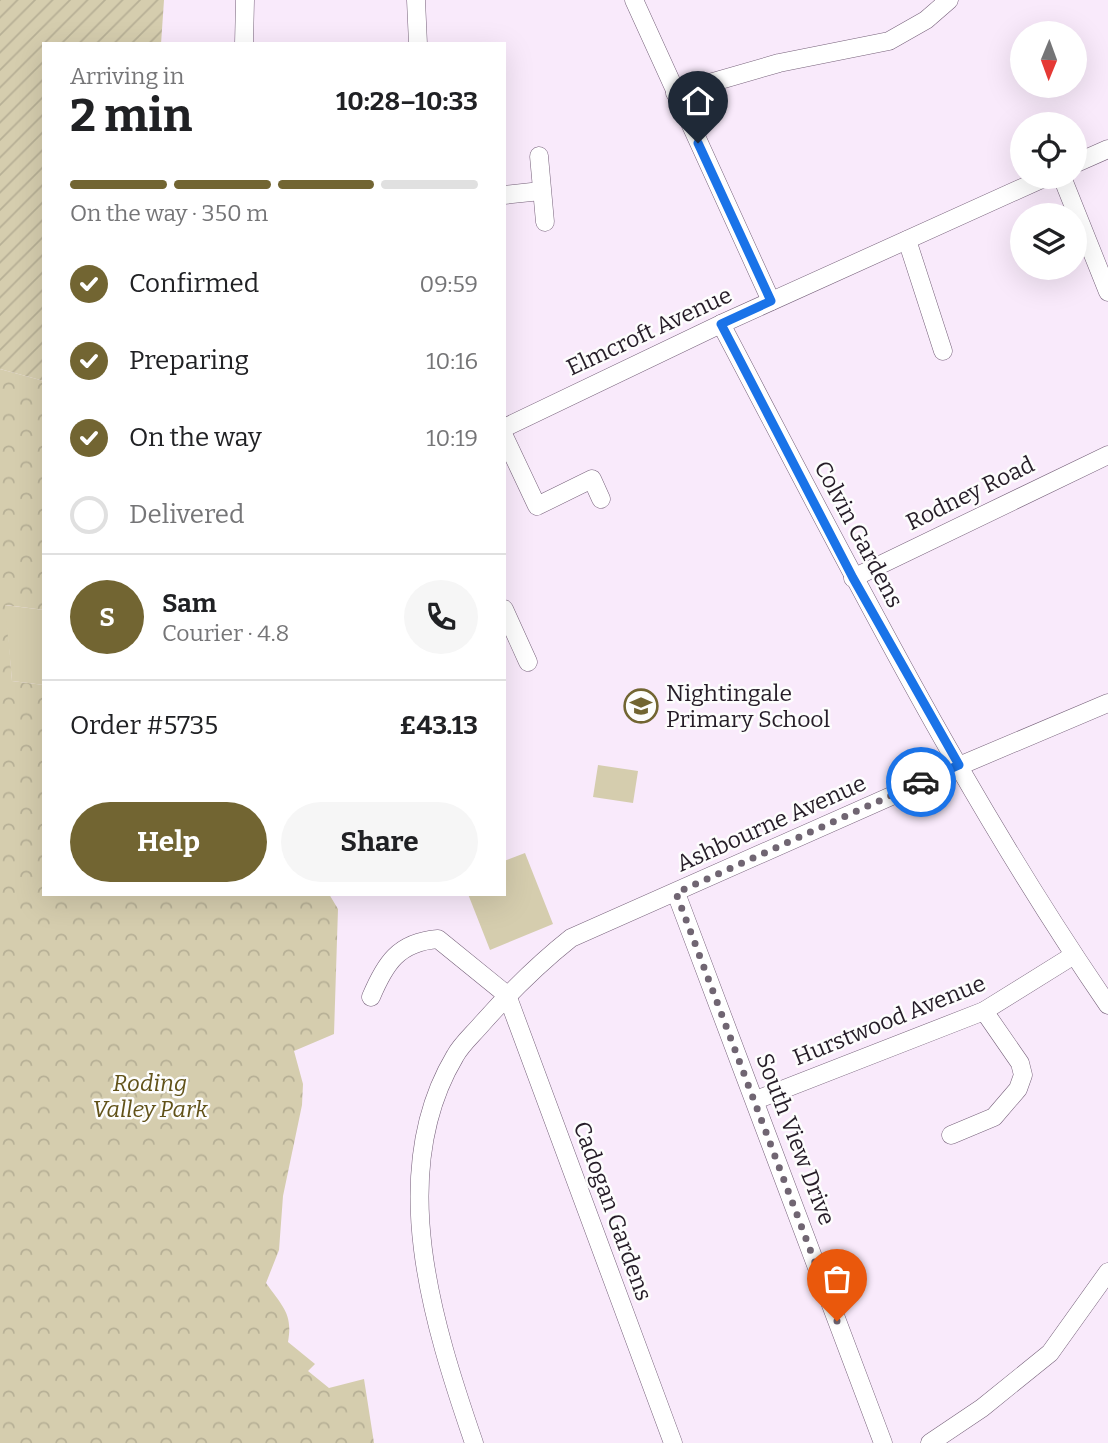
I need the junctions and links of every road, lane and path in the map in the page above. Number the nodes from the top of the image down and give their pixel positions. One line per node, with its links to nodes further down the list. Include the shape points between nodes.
1 (245, 0): 5 (street)
2 (416, 0): 6 (street)
3 (634, 0): 7 (street)
4 (949, 0): 7 (street, via 926,20 889,41 779,63)
5 (244, 42)
6 (418, 42)
7 (675, 93): 18 (street)
8 (1108, 149): 10 (street)
9 (539, 156): 13 (street)
10 (1087, 158)
11 (1020, 189): 16 (street, Elmcroft Avenue)
12 (1067, 189): 17 (street)
13 (541, 191): 14 (street); 15 (street)
14 (506, 195)
15 (545, 222)
16 (907, 240): 18 (street, Elmcroft Avenue); 20 (street)
17 (1108, 292)
18 (771, 301): 19 (street, Elmcroft Avenue)
19 (721, 324): 21 (street, Elmcroft Avenue); 25 (street, Colvin Gardens)
20 (943, 351)
21 (506, 427)
22 (506, 440): 24 (street, via 537,506 592,479)
23 (1108, 455): 25 (street, Rodney Road)
24 (601, 499)
25 (853, 578): 29 (street, Colvin Gardens)
26 (506, 613): 27 (street)
27 (528, 662)
28 (1108, 703): 29 (street, Ashbourne Avenue)
29 (959, 765): 30 (street, Ashbourne Avenue); 31 (street, Colvin Gardens)
30 (676, 893): 32 (street, Ashbourne Avenue, via 571,938); 36 (street, South View Drive)
31 (1074, 955): 34 (street, Colvin Gardens); 35 (street, Hurstwood Avenue)
32 (507, 995): 33 (street, via 438,939 421,940 386,963); 39 (street, Ashbourne Avenue, via 456,1054 428,1113 423,1161 420,1206 431,1293 443,1351); 40 (street, Cadogan Gardens)
33 (371, 998)
34 (1108, 1005)
35 (984, 1011): 36 (street, Hurstwood Avenue); 37 (street, via 1020,1063 1023,1075 1018,1089 994,1117)
36 (756, 1100): 41 (street, South View Drive)
37 (951, 1135)
38 (1108, 1272): 42 (street, via 1049,1353)
39 (474, 1443)
40 (673, 1443)
41 (883, 1443)
42 (930, 1443)

